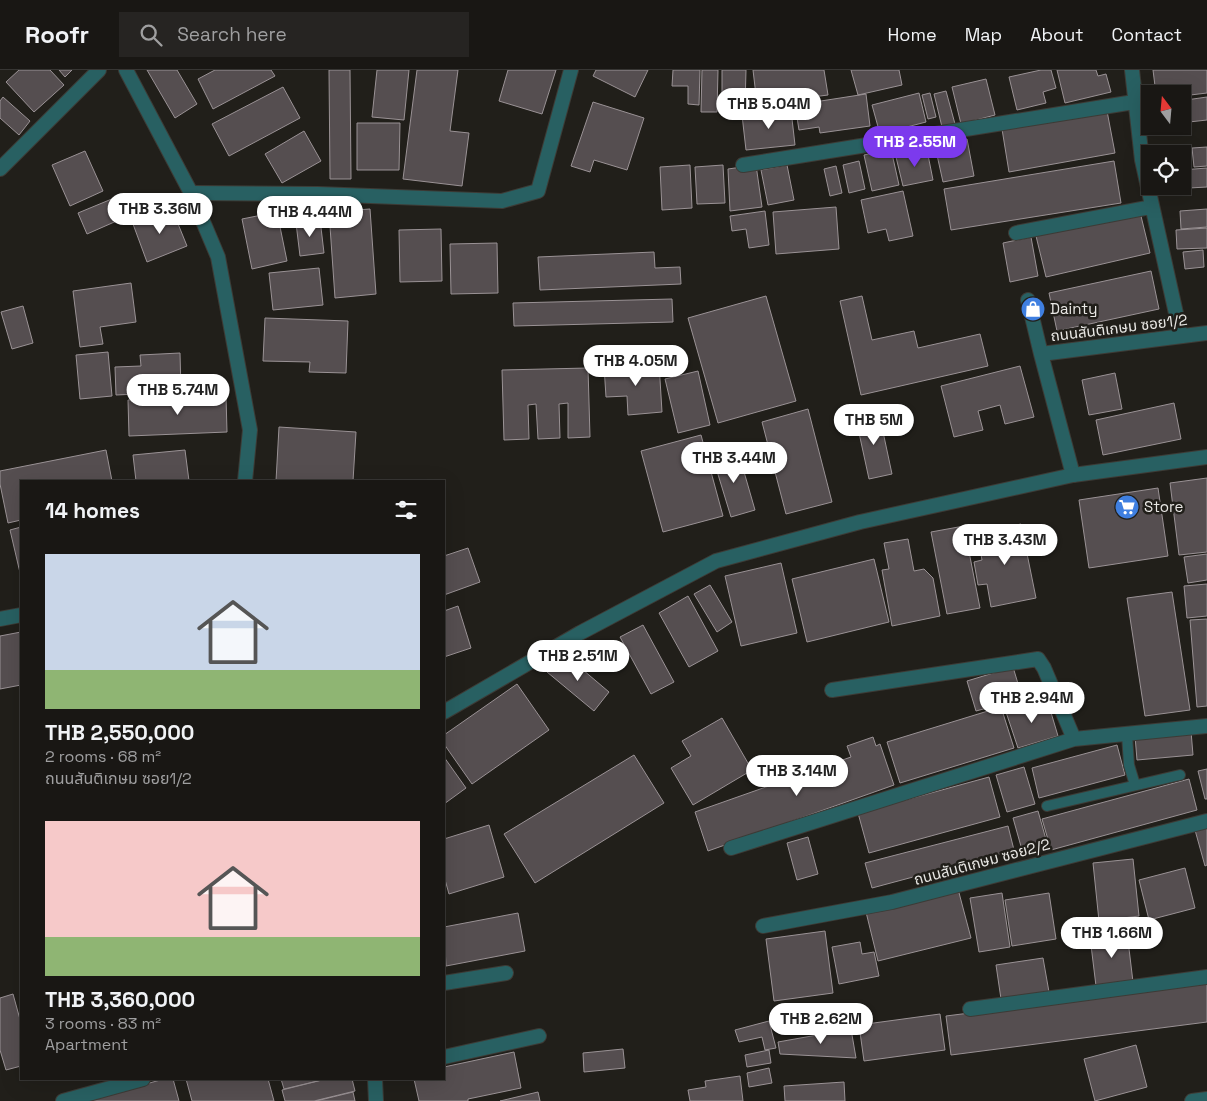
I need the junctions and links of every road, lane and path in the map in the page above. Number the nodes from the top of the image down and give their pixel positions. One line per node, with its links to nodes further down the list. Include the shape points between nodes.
1 (99, 70): 7 (street)
2 (126, 70): 8 (street)
3 (571, 70): 8 (street, via 538,191 502,202 318,194)
4 (1132, 70): 5 (street)
5 (1134, 102): 6 (street); 9 (street)
6 (743, 165)
7 (0, 170)
8 (192, 193): 17 (street, via 220,266 250,430)
9 (1151, 207): 10 (street); 13 (street)
10 (1016, 233)
11 (1028, 300): 14 (street)
12 (1207, 333): 13 (street, ถนนสันติเกษม ซอย1/2)
13 (1181, 336): 14 (street, ถนนสันติเกษม ซอย1/2)
14 (1041, 354): 16 (street, ถนนสันติเกษม ซอย1/2)
15 (1207, 457): 16 (street)
16 (1073, 475): 21 (street, via 860,522 716,561 580,633)
17 (245, 480)
18 (20, 615): 19 (street)
19 (0, 619)
20 (832, 690): 24 (street, via 1038,659)
21 (445, 711)
22 (1207, 726): 23 (street)
23 (1127, 734): 24 (street); 26 (lane, via 1129,765)
24 (1074, 739): 29 (street)
25 (1180, 775): 26 (lane)
26 (1135, 785): 27 (lane)
27 (1047, 806)
28 (1207, 821): 30 (street, ถนนสันติเกษม ซอย2/2, via 892,902)
29 (731, 848)
30 (763, 926)
31 (506, 973): 33 (street)
32 (1207, 977): 34 (street)
33 (445, 982)
34 (970, 1009)
35 (539, 1036): 36 (street)
36 (445, 1057)
37 (139, 1080): 40 (street)
38 (374, 1080): 41 (street)
39 (1207, 1099): 42 (street)
40 (63, 1101)
41 (376, 1101)
42 (1192, 1101)

